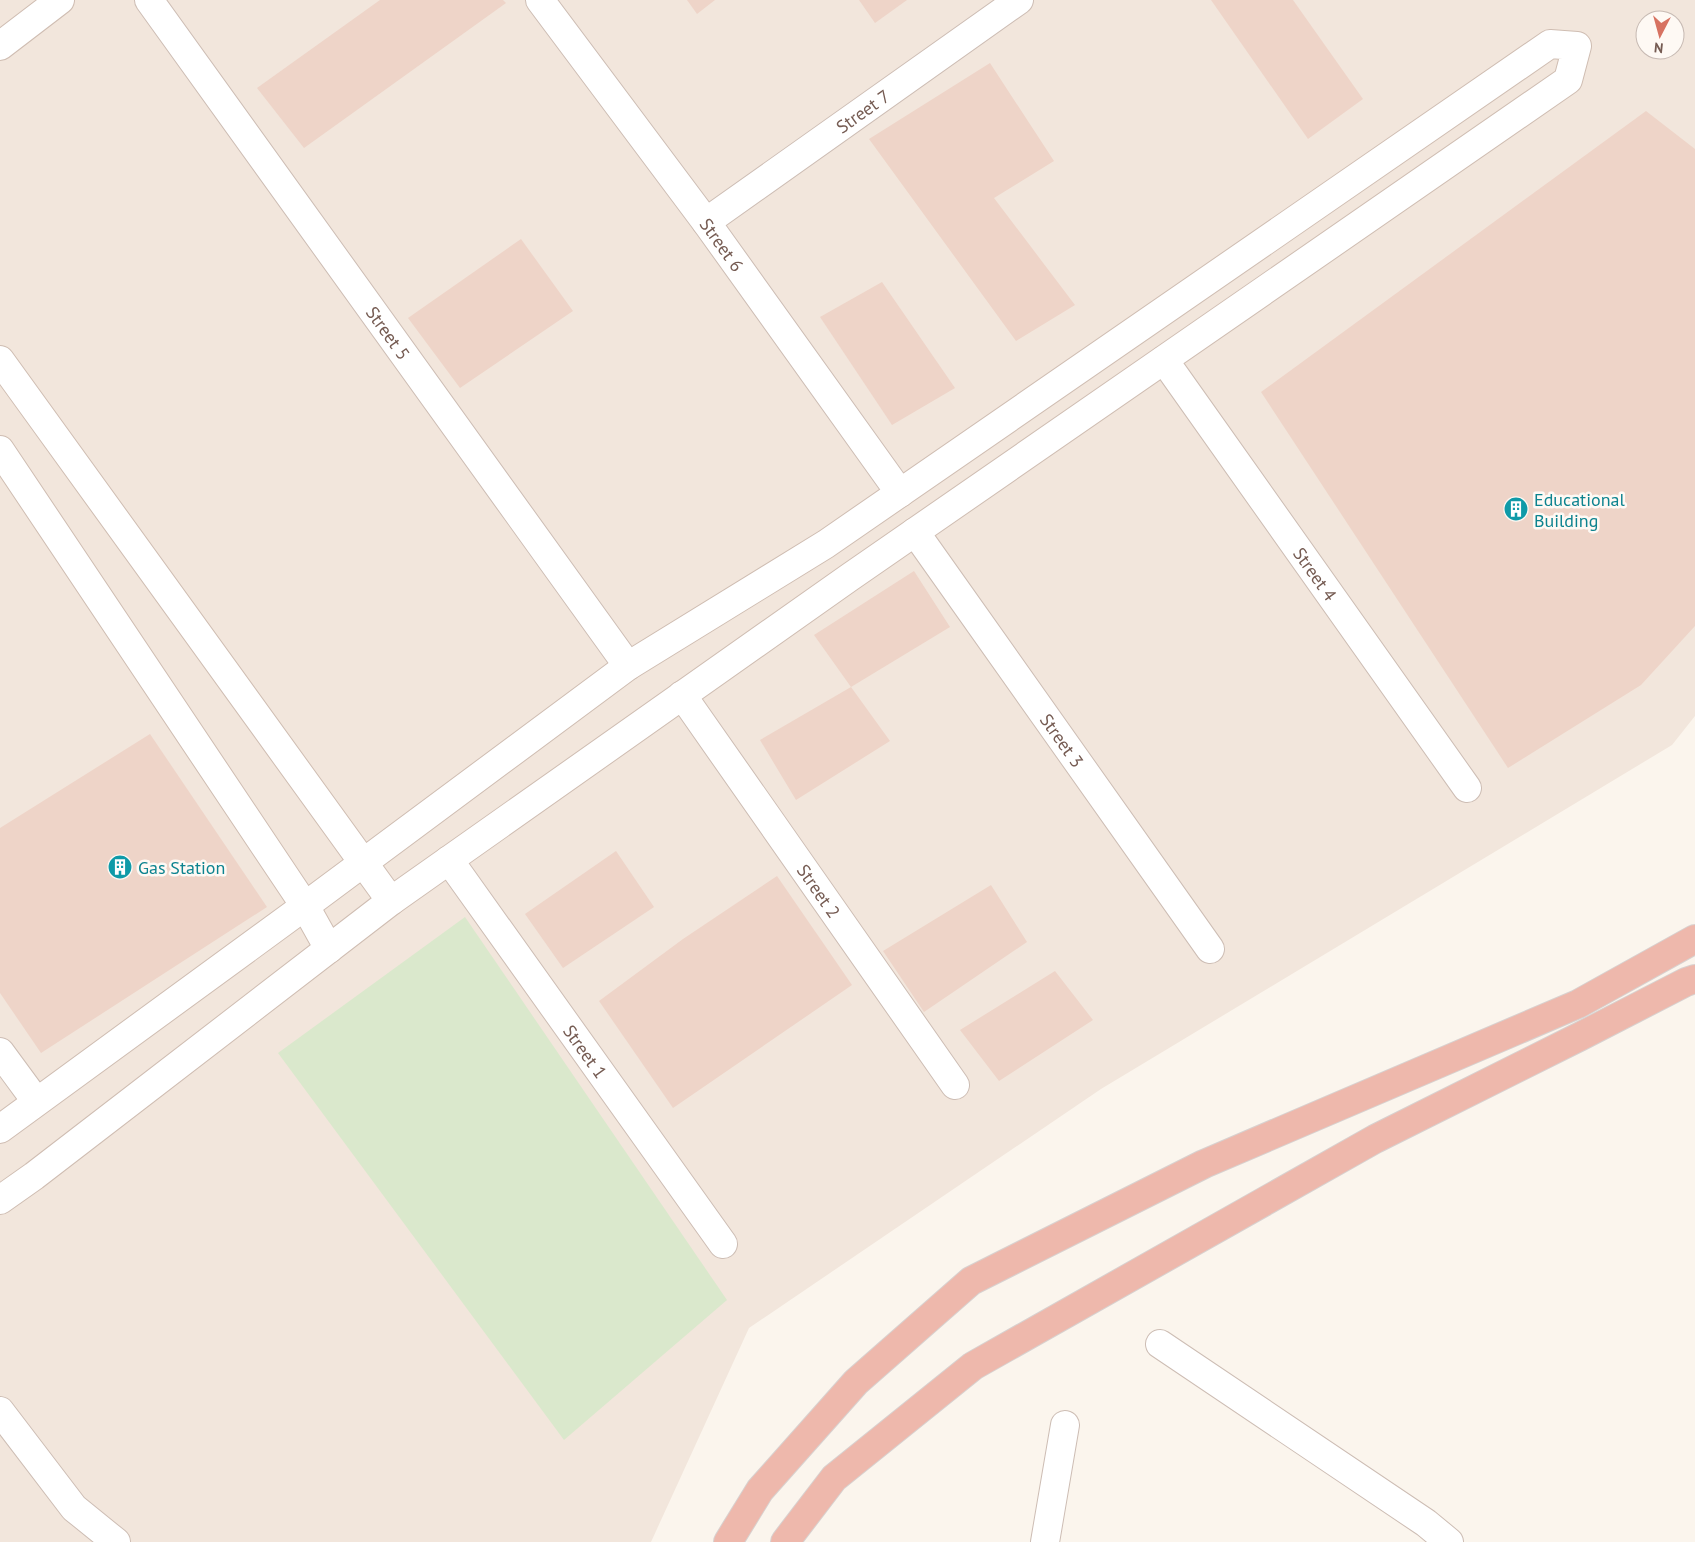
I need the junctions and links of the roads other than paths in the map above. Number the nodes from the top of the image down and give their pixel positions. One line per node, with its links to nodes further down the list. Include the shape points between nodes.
1 (60, 0): 5 (street)
2 (149, 0): 14 (street, Street 5)
3 (540, 0): 6 (street, Street 6)
4 (1019, 0): 6 (street, Street 7)
5 (0, 46)
6 (706, 222): 10 (street, Street 6)
7 (0, 360): 18 (street)
8 (1164, 360): 10 (street, via 1568,80 1577,46 1550,44); 11 (street); 16 (street, Street 4)
9 (0, 450): 20 (street)
10 (900, 493): 12 (street)
11 (915, 532): 13 (street); 23 (street, Street 3)
12 (826, 544): 13 (street); 14 (street)
13 (850, 577): 15 (street)
14 (628, 666): 18 (street)
15 (682, 695): 17 (street); 26 (street, Street 2)
16 (1467, 788)
17 (448, 860): 19 (street); 30 (street, Street 1)
18 (362, 862): 19 (street); 20 (street)
19 (390, 901): 22 (street)
20 (305, 906): 22 (street); 27 (street)
21 (1695, 939): 36 (highway, via 1578,1004 1204,1164 971,1281 856,1382 760,1490)
22 (329, 949): 29 (street)
23 (1210, 949)
24 (1695, 979): 37 (highway, via 1375,1139 973,1366 834,1478)
25 (0, 1052): 27 (street)
26 (955, 1085)
27 (36, 1102): 28 (street)
28 (0, 1129)
29 (0, 1200)
30 (723, 1244)
31 (1160, 1344): 38 (street, via 1426,1523)
32 (0, 1411): 35 (street, via 74,1508)
33 (1065, 1424): 34 (street)
34 (1047, 1541)
35 (116, 1542)
36 (728, 1542)
37 (785, 1542)
38 (1449, 1542)

